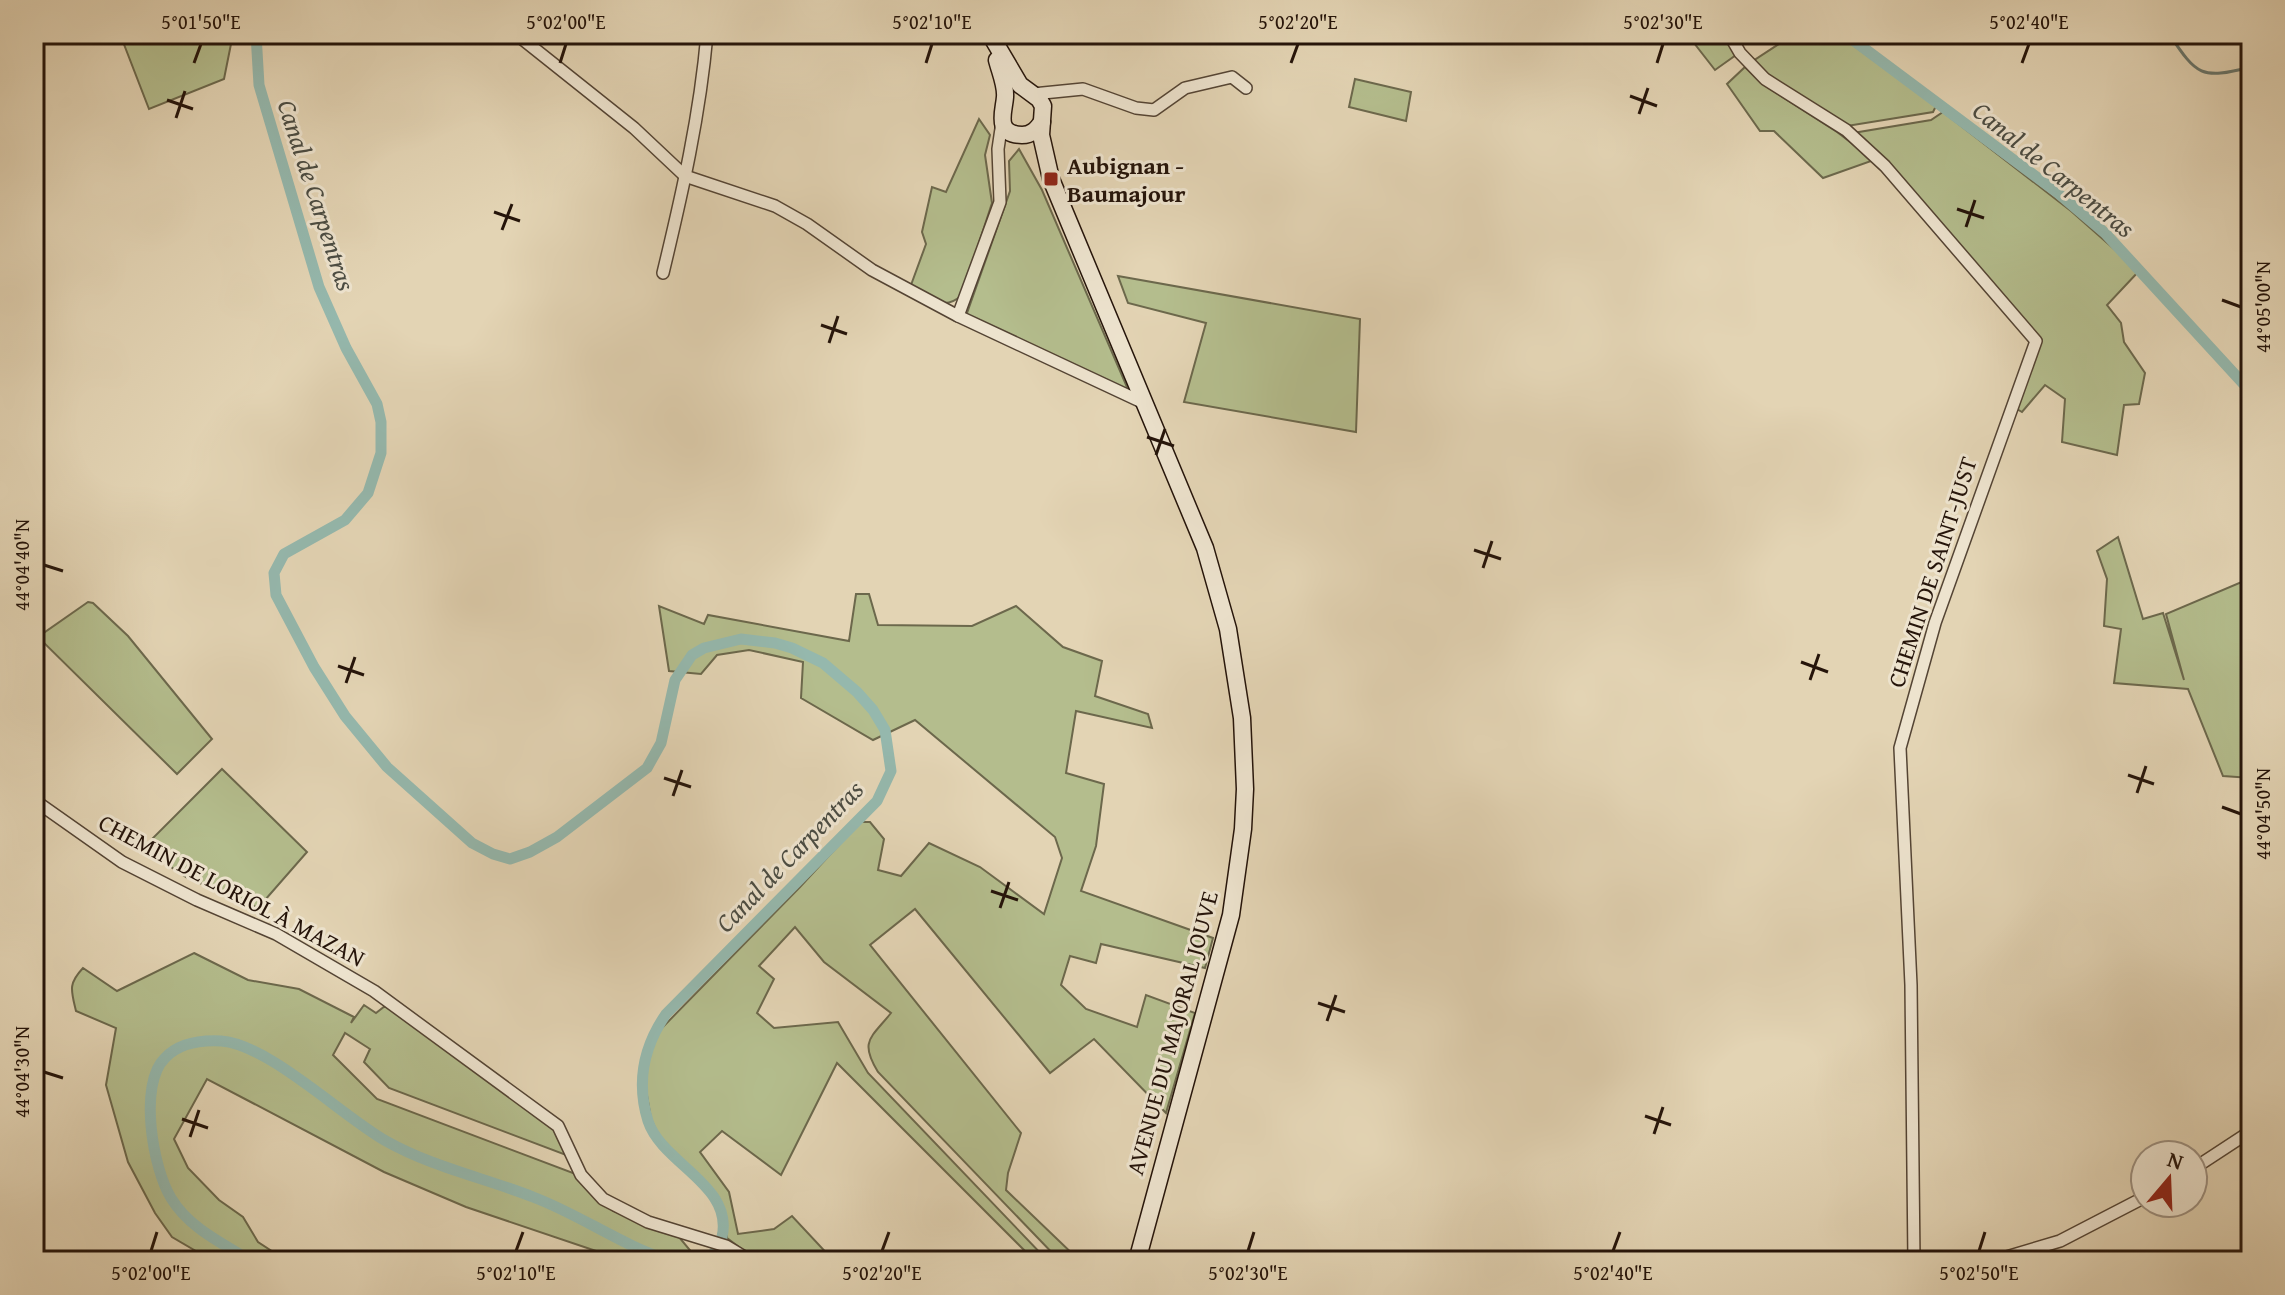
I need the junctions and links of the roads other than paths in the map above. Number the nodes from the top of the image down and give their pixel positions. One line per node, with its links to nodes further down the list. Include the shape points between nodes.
1 (516, 34): 13 (street)
2 (707, 34): 13 (street)
3 (990, 34): 7 (main road, AVENUE DU MAJORAL JOUVE); 8 (main road, AVENUE DU MAJORAL JOUVE)
4 (1729, 34): 24 (street, CHEMIN DE SAINT-JUST, via 1765,79 1846,130 1885,166 2036,341 1935,623 1900,748 1911,997)
5 (1246, 88): 6 (street, via 1232,77 1185,88 1146,111 1083,89)
6 (1069, 91): 7 (street); 9 (street)
7 (1030, 93): 8 (main road, via 1011,94); 9 (main road, AVENUE DU MAJORAL JOUVE, via 1043,106)
8 (1005, 100): 10 (main road, AVENUE DU MAJORAL JOUVE)
9 (1043, 118): 11 (main road, via 1034,132); 14 (main road, AVENUE DU MAJORAL JOUVE)
10 (1002, 122): 11 (main road, AVENUE DU MAJORAL JOUVE); 12 (street)
11 (1020, 135): 12 (street); 14 (main road, AVENUE DU MAJORAL JOUVE)
12 (998, 161): 16 (street, via 1000,202)
13 (685, 176): 15 (street); 16 (street, via 775,206 872,270)
14 (1051, 179): 17 (main road, AVENUE DU MAJORAL JOUVE)
15 (663, 273)
16 (958, 316): 17 (street)
17 (1147, 404): 23 (main road, AVENUE DU MAJORAL JOUVE, via 1205,548 1226,617 1242,718 1245,789 1228,929)
18 (34, 800): 22 (street, CHEMIN DE LORIOL À MAZAN, via 122,862 276,934 374,991 558,1126 581,1175 603,1199)
19 (2251, 1131): 20 (street)
20 (2209, 1159)
21 (2129, 1205): 25 (street, via 2060,1241)
22 (751, 1261)
23 (1137, 1261)
24 (1914, 1261)
25 (1993, 1261)

